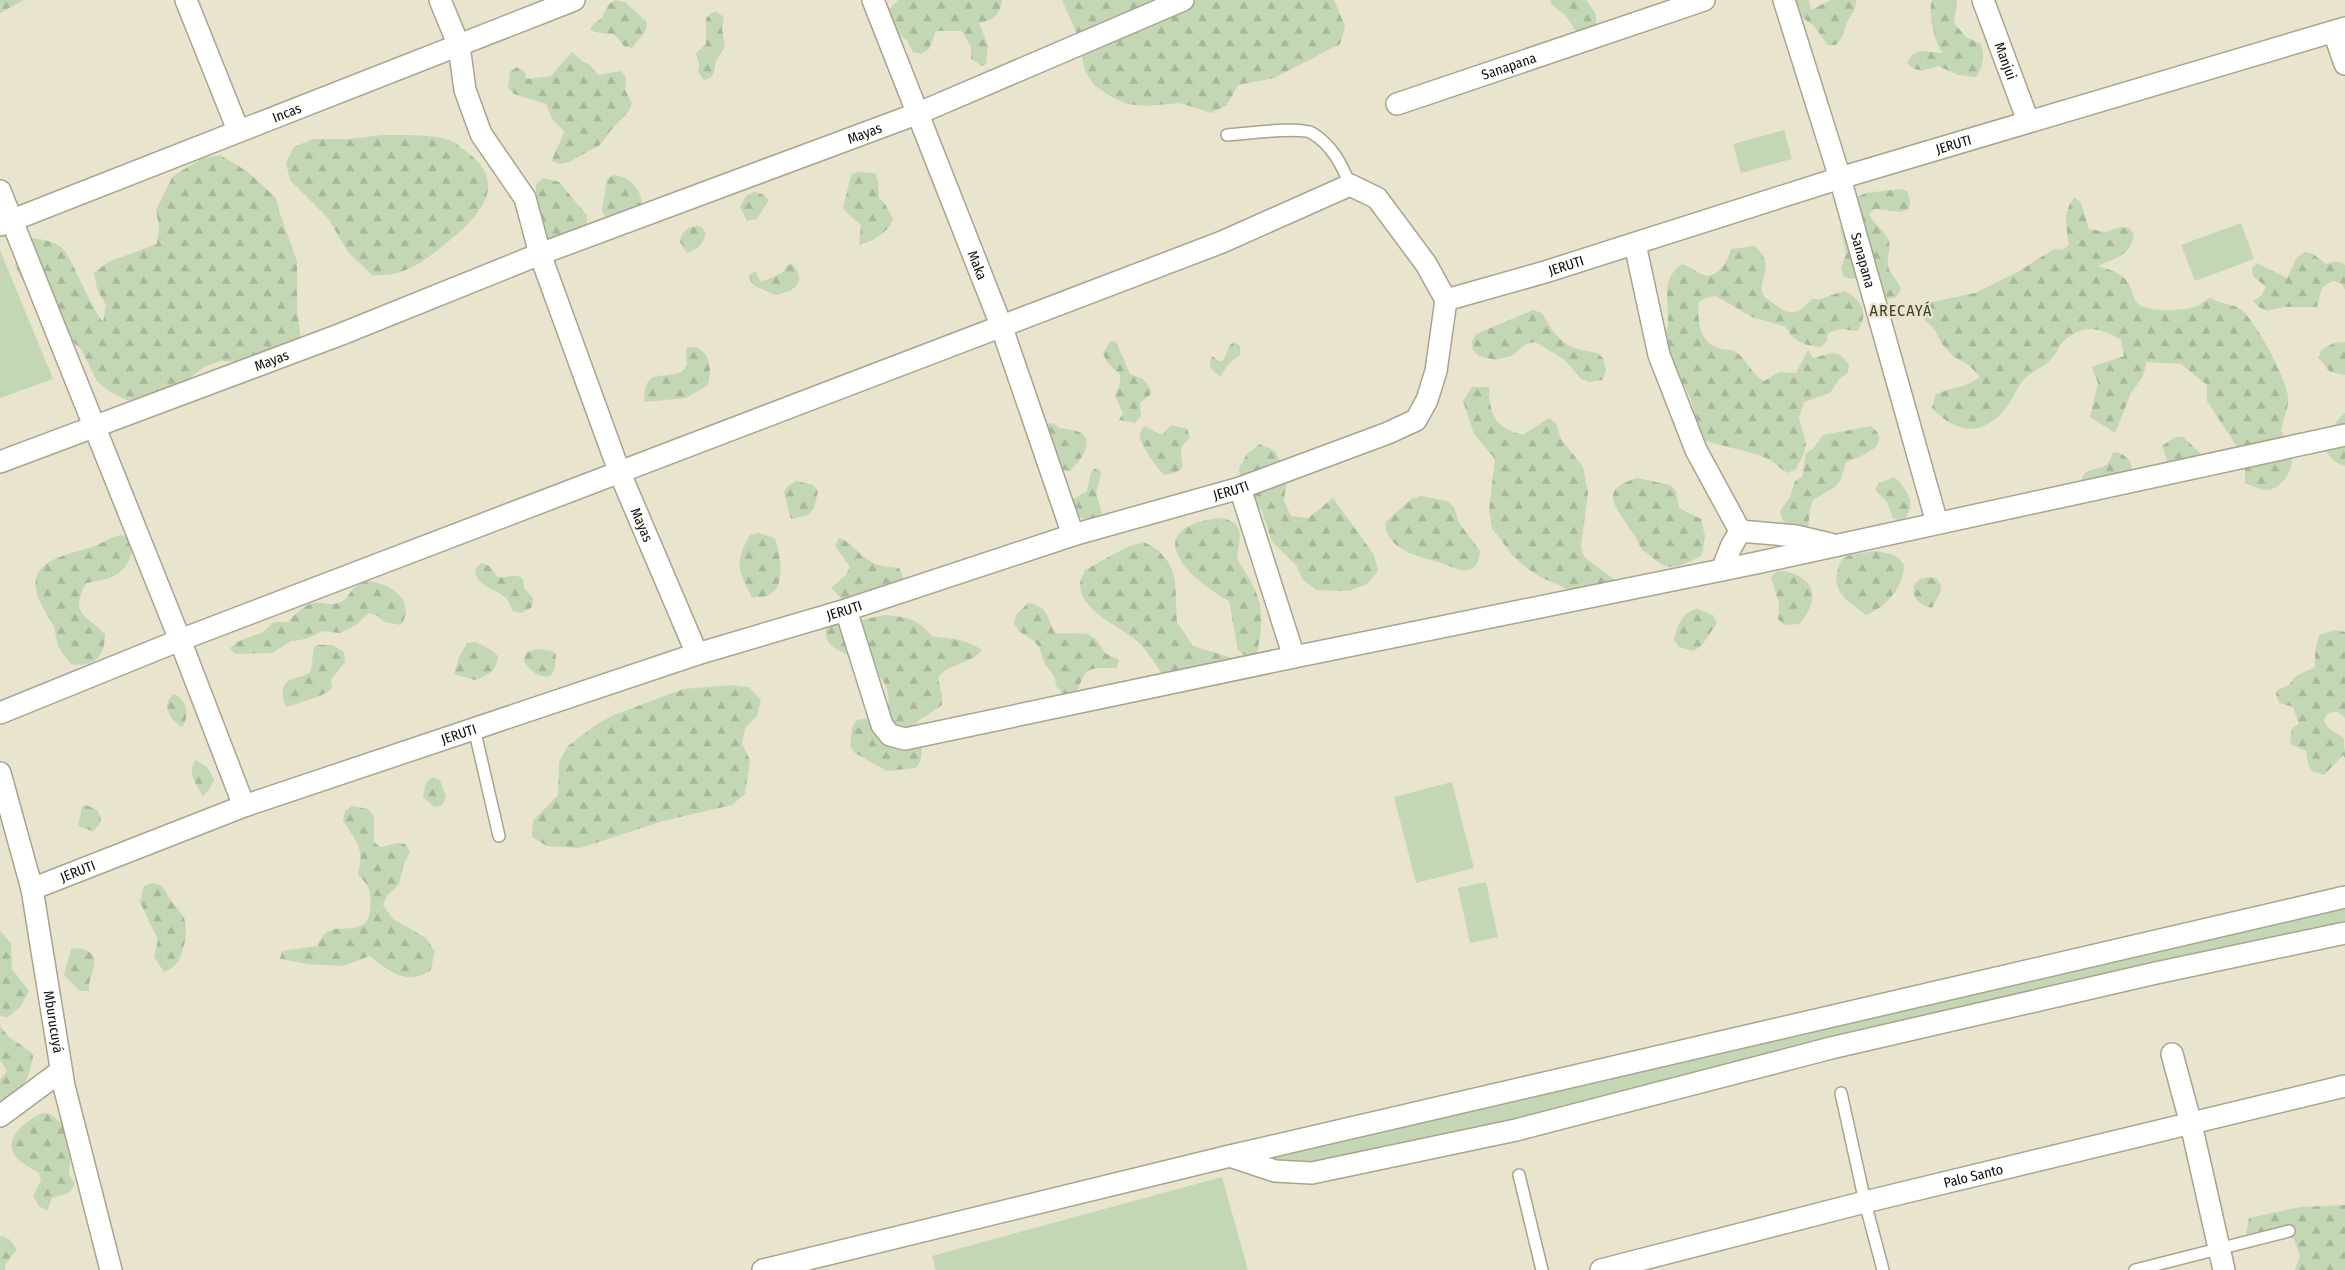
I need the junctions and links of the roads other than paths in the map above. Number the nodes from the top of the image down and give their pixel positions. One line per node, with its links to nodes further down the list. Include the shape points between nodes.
1 (186, 0): 15 (street)
2 (440, 0): 10 (street, Mayas)
3 (574, 0): 10 (street, Incas)
4 (873, 0): 13 (street, Maka)
5 (1183, 0): 13 (street, Mayas)
6 (1704, 0): 12 (street, Sanapana)
7 (1784, 0): 17 (street, Sanapana)
8 (1983, 0): 14 (street, Manjui)
9 (2339, 30): 11 (street); 14 (street, JERUTI)
10 (459, 46): 15 (street, Incas); 22 (street, Mayas, via 465,90 480,134 525,198)
11 (2345, 64)
12 (1397, 104)
13 (919, 113): 22 (street, Mayas); 24 (street, Maka)
14 (2028, 121): 17 (street, JERUTI)
15 (238, 130): 20 (street, Incas)
16 (1227, 135): 18 (lane, via 1294,130 1311,132 1339,158)
17 (1840, 178): 21 (street, JERUTI); 30 (street, Sanapana)
18 (1350, 185): 23 (street, via 1377,198 1426,264); 24 (street, via 1222,242)
19 (0, 191): 20 (street)
20 (6, 223): 25 (street)
21 (1635, 244): 23 (street, JERUTI); 31 (street, via 1659,355 1696,450)
22 (540, 254): 25 (street, Mayas, via 330,338); 28 (street, Mayas)
23 (1446, 300): 29 (street, JERUTI, via 1436,371 1427,400 1416,420)
24 (1001, 326): 28 (street); 32 (street, Maka)
25 (94, 426): 27 (street, Mayas); 36 (street)
26 (2345, 435): 30 (street)
27 (0, 462)
28 (619, 471): 36 (street); 37 (street, Mayas)
29 (1240, 488): 32 (street, JERUTI); 38 (street)
30 (1937, 523): 33 (street)
31 (1740, 531): 33 (street, via 1796,536); 34 (street)
32 (1073, 535): 35 (street, JERUTI)
33 (1835, 546): 34 (street)
34 (1722, 570): 38 (street)
35 (846, 610): 37 (street, JERUTI); 38 (street, via 882,725 890,735 905,738)
36 (180, 640): 39 (street); 42 (street)
37 (697, 654): 40 (street, JERUTI)
38 (1294, 656)
39 (0, 713)
40 (474, 728): 42 (street, JERUTI); 43 (lane)
41 (0, 775): 44 (street, Mburucuyá)
42 (244, 806): 44 (street, JERUTI)
43 (498, 836)
44 (32, 888): 48 (street, Mburucuyá)
45 (2345, 897): 53 (street)
46 (2345, 933): 53 (street, via 1831,1048 1516,1130 1312,1173 1275,1171)
47 (2172, 1054): 52 (street)
48 (61, 1071): 51 (street); 58 (street, Mburucuyá)
49 (2345, 1086): 52 (street, Palo Santo)
50 (1841, 1093): 55 (lane)
51 (0, 1116)
52 (2191, 1124): 55 (street, Palo Santo); 57 (street)
53 (1230, 1156): 59 (street)
54 (1519, 1175): 60 (lane)
55 (1865, 1202): 61 (street, Palo Santo); 62 (lane)
56 (2289, 1230): 57 (lane)
57 (2219, 1250): 63 (lane); 64 (street)
58 (112, 1270)
59 (763, 1270)
60 (1542, 1270)
61 (1601, 1270)
62 (1883, 1270)
63 (2135, 1270)
64 (2224, 1270)

